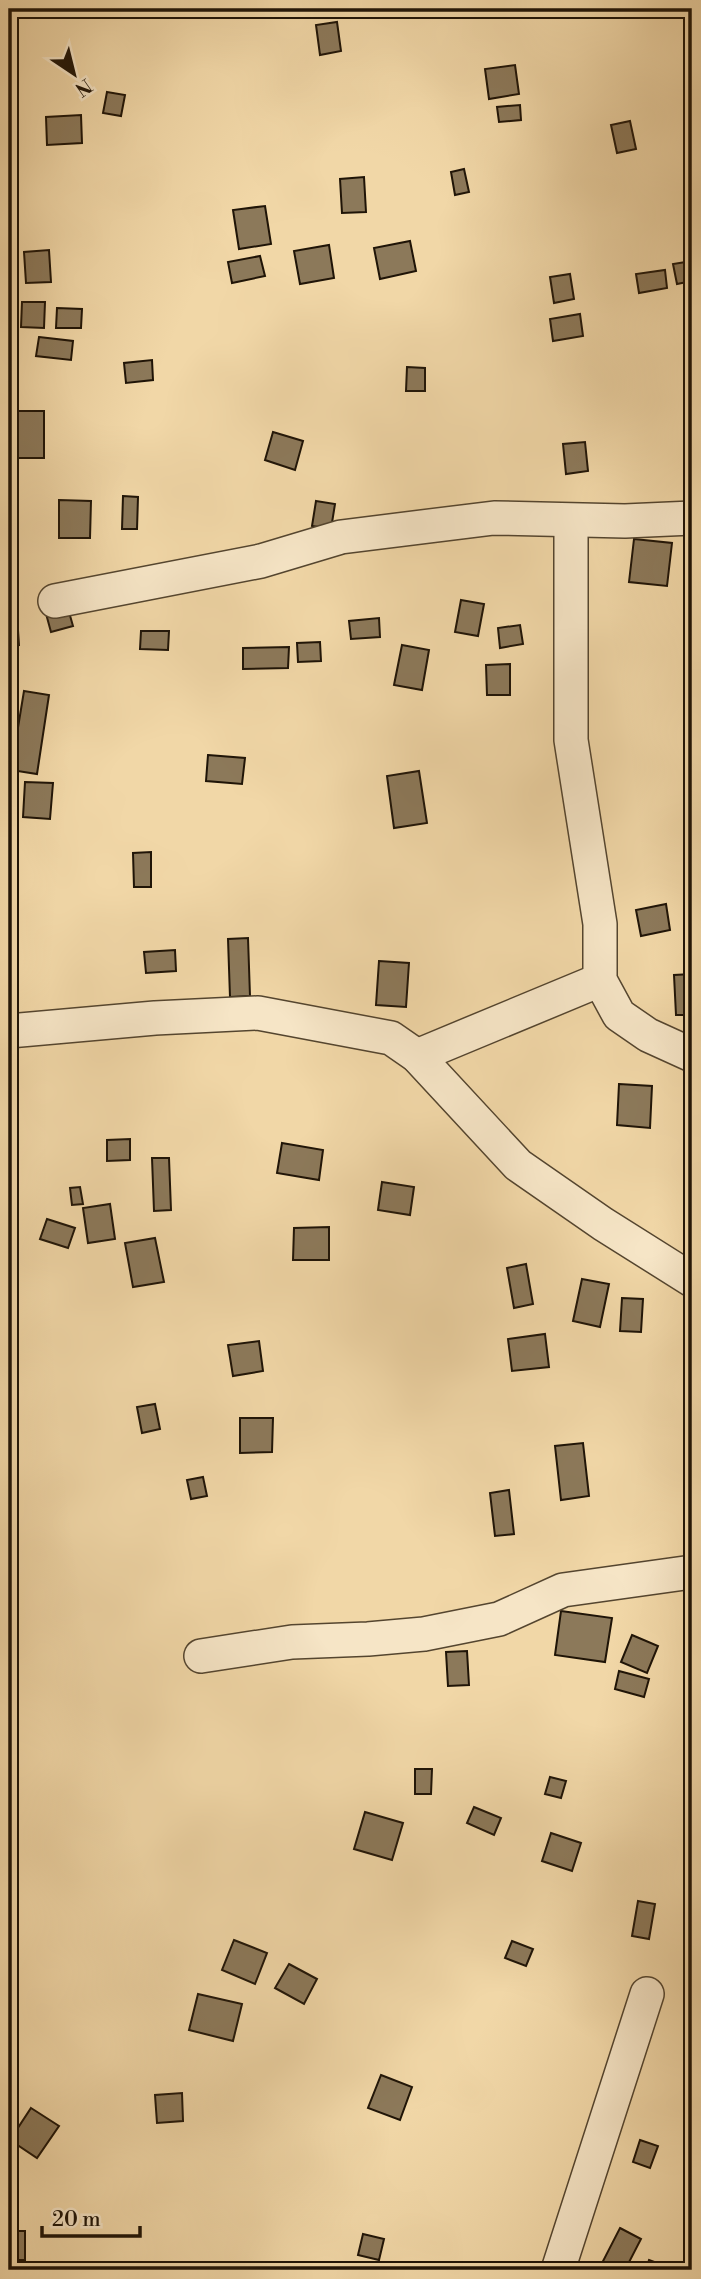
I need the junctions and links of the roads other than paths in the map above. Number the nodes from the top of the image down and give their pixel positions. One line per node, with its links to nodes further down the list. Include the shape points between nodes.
1 (692, 518): 2 (street)
2 (570, 521): 3 (street, via 494,518 341,537 261,561); 4 (street, via 571,740 600,924)
3 (55, 601)
4 (600, 980): 6 (street, via 619,1015 648,1035); 7 (street)
5 (9, 1031): 7 (street, via 258,1013 391,1038)
6 (692, 1055)
7 (417, 1056): 8 (street, via 518,1165)
8 (692, 1280)
9 (692, 1572): 10 (street, via 563,1590 499,1619 424,1634 292,1642)
10 (201, 1656)
11 (648, 1993): 12 (street)
12 (558, 2270)

